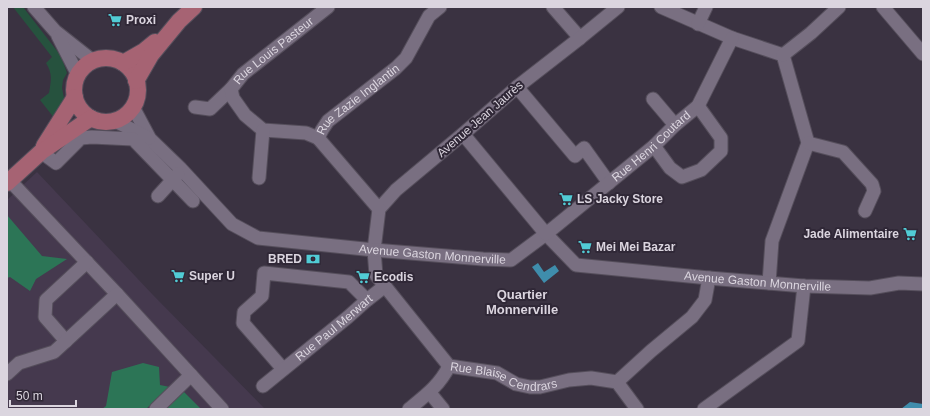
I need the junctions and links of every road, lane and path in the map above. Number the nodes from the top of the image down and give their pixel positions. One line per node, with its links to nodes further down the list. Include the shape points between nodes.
1 (194, 7): 11 (main road)
2 (328, 7): 23 (street, Rue Louis Pasteur, via 243,74)
3 (440, 7): 35 (street, Rue Zazie Inglantin, via 429,16 406,58 328,121)
4 (552, 7): 14 (street)
5 (618, 7): 14 (street, Avenue Jean Jaurès)
6 (661, 7): 12 (street)
7 (706, 7): 12 (street)
8 (839, 7): 17 (street)
9 (884, 7): 16 (street)
10 (40, 9): 13 (street)
11 (180, 21): 19 (main road, via 144,51); 21 (main road, via 150,55)
12 (698, 24): 15 (street)
13 (55, 31): 18 (street); 20 (street)
14 (580, 38): 22 (street, Avenue Jean Jaurès)
15 (732, 38): 17 (street); 26 (street, Rue Henri Coutard)
16 (923, 54)
17 (783, 55): 37 (street)
18 (93, 61): 19 (main road, via 108,58); 20 (main road)
19 (123, 63): 21 (main road, via 134,74)
20 (78, 75): 24 (main road, via 74,86)
21 (136, 82): 27 (main road, via 138,90)
22 (517, 87): 33 (street, Avenue Jean Jaurès); 44 (street, via 574,156 584,148)
23 (232, 89): 28 (street, via 210,109); 32 (street, Rue Louis Pasteur, via 233,98 245,115)
24 (75, 97): 29 (main road, via 84,114); 39 (main road)
25 (653, 99): 31 (street)
26 (698, 106): 31 (street, Rue Henri Coutard); 38 (street, via 721,138 721,151 701,170 682,177 670,168)
27 (133, 107): 30 (main road); 36 (street, Avenue Gaston Monnerville)
28 (195, 107)
29 (92, 119): 30 (main road, via 100,122); 34 (street); 39 (main road)
30 (115, 121): 36 (street, Avenue Gaston Monnerville)
31 (675, 125): 38 (street, Rue Henri Coutard)
32 (263, 130): 35 (street, via 306,133); 41 (street)
33 (463, 134): 47 (street, Avenue Jean Jaurès, via 396,190); 49 (street)
34 (92, 137): 39 (street, via 81,138 56,163); 42 (street, via 133,139)
35 (318, 138): 47 (street, Rue Zazie Inglantin)
36 (150, 139): 40 (street, Avenue Gaston Monnerville)
37 (808, 143): 48 (street, via 843,152 872,184 874,191); 53 (street, via 772,241)
38 (654, 146): 44 (street, Rue Henri Coutard)
39 (41, 152): 43 (main road)
40 (181, 169): 42 (street); 50 (street, Avenue Gaston Monnerville, via 228,228 258,238)
41 (259, 178)
42 (173, 180): 45 (street); 46 (street)
43 (8, 182): 51 (street, via 14,185)
44 (609, 182): 49 (street, Rue Henri Coutard)
45 (158, 196)
46 (193, 201)
47 (379, 209): 50 (street)
48 (865, 211)
49 (546, 234): 50 (street, Avenue Gaston Monnerville, via 511,260); 52 (street, Avenue Gaston Monnerville, via 576,265)
50 (374, 250): 55 (street, Rue Blaise Cendrars, via 376,275)
51 (87, 262): 57 (street); 59 (street, via 46,300 45,317)
52 (708, 278): 53 (street, Avenue Gaston Monnerville); 64 (street, via 705,300 692,317)
53 (769, 283): 56 (street, Avenue Gaston Monnerville)
54 (923, 284): 56 (street, Avenue Gaston Monnerville, via 899,283 870,288)
55 (385, 286): 58 (street, Rue Paul Merwart); 60 (street, Rue Blaise Cendrars)
56 (804, 286): 72 (street, via 798,341)
57 (117, 294): 59 (street); 63 (street)
58 (367, 300): 61 (street, Rue Paul Merwart); 61 (street, via 349,282 264,273 262,296 244,312 243,323)
59 (66, 341): 62 (street, via 54,352 19,363)
60 (449, 366): 64 (street, Rue Blaise Cendrars, via 497,373 516,384 530,387 591,378); 66 (street, via 445,376)
61 (283, 370): 65 (street, Rue Paul Merwart)
62 (7, 374)
63 (191, 375): 67 (street); 68 (street)
64 (617, 382): 71 (street)
65 (263, 386)
66 (430, 393): 69 (street); 70 (street)
67 (156, 409)
68 (222, 409)
69 (409, 409)
70 (443, 409)
71 (638, 409)
72 (704, 409)

